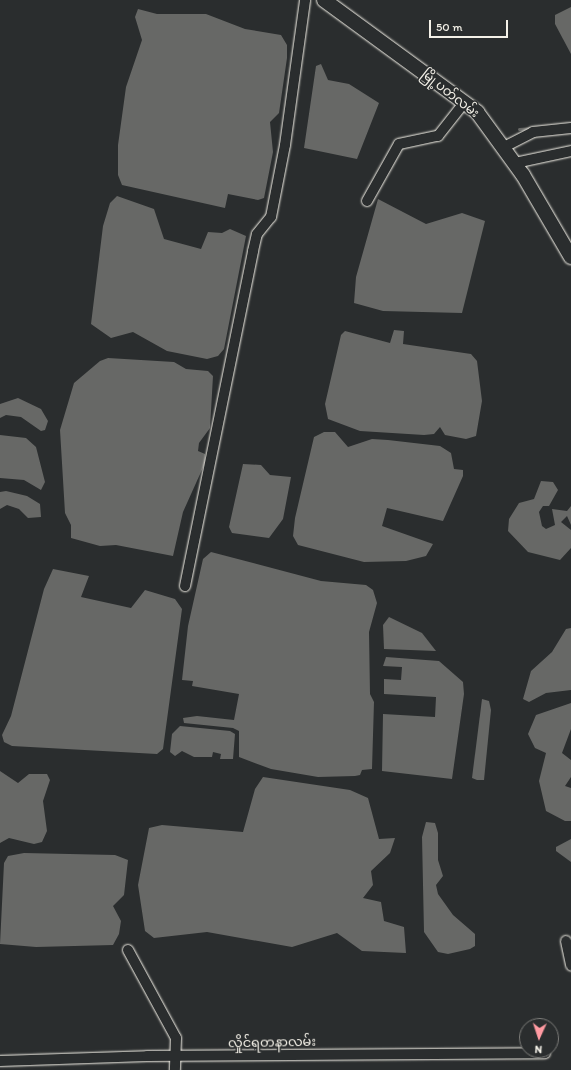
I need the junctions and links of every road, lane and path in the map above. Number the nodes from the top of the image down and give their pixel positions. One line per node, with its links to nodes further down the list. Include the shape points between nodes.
1 (305, 0): 10 (street, via 285,145 271,217 257,234 252,251)
2 (324, 0): 3 (main road, မြို့ပတ်လမ်း)
3 (464, 103): 5 (main road, မြို့ပတ်လမ်း, via 477,112); 8 (street, via 438,136 399,144)
4 (571, 128): 5 (street, via 533,132)
5 (504, 146): 7 (main road, မြို့ပတ်လမ်း)
6 (571, 151): 7 (street)
7 (515, 163): 9 (main road, မြို့ပတ်လမ်း)
8 (367, 201)
9 (571, 257)
10 (185, 586)
11 (566, 941): 13 (street)
12 (128, 950): 15 (street, via 176,1038)
13 (571, 965)
14 (519, 1053): 15 (street, လှိုင်ရတနာလမ်း)
15 (176, 1057): 16 (street, လှိုင်ရတနာလမ်း); 17 (street)
16 (0, 1061)
17 (175, 1070)

